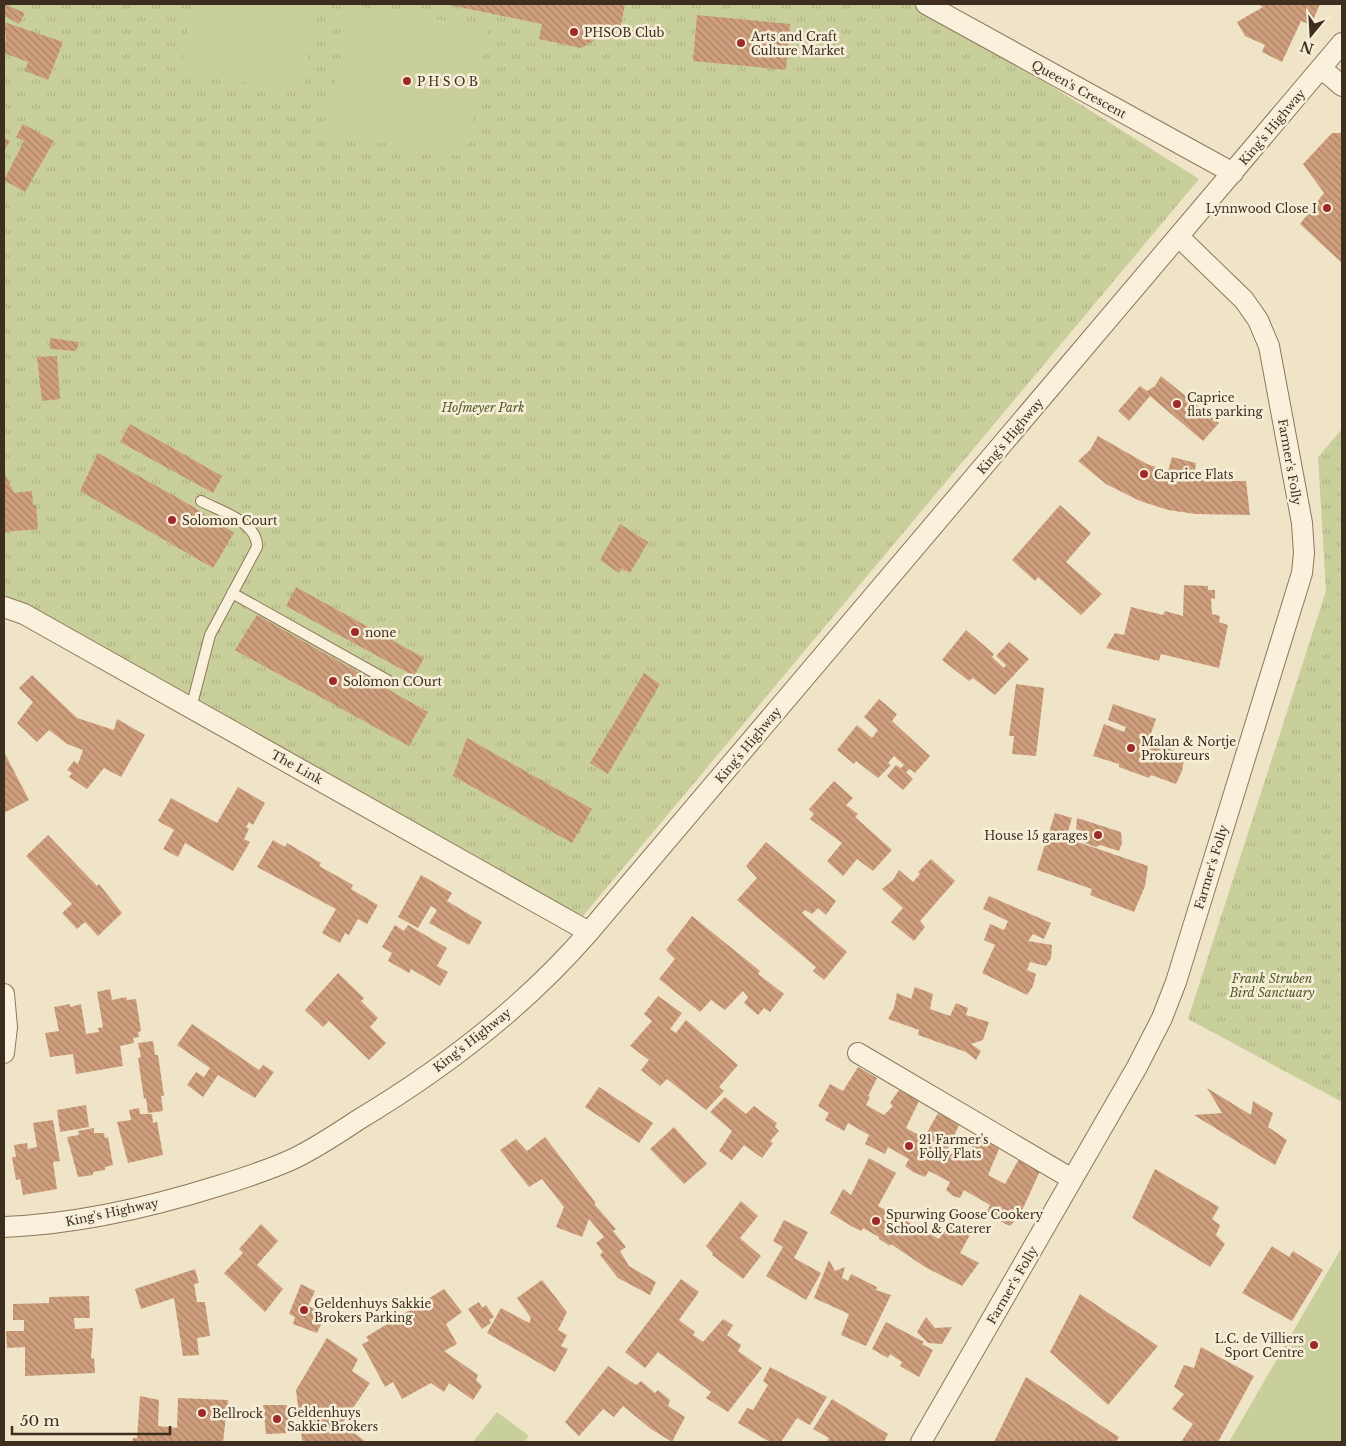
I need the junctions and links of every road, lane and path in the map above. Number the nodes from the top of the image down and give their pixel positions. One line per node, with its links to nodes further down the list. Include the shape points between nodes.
1 (926, 4): 5 (street, Queen's Crescent)
2 (1342, 43): 3 (street, King's Highway)
3 (1321, 68): 4 (street); 5 (street, King's Highway)
4 (1342, 86)
5 (1232, 173): 6 (street, King's Highway)
6 (1179, 237): 12 (street, King's Highway); 16 (street, Farmer's Folly, via 1244,300 1258,320 1269,346 1302,523 1302,573 1169,1003 1137,1067)
7 (201, 501): 8 (lane, via 251,527 258,537 257,547)
8 (232, 593): 10 (lane); 11 (lane, via 210,635)
9 (4, 607): 11 (street, The Link, via 24,614)
10 (389, 681)
11 (191, 708): 12 (street, The Link)
12 (589, 932): 17 (street, King's Highway, via 532,992 470,1042 382,1106 294,1158 195,1193 104,1217)
13 (4, 994): 14 (street, via 7,1027)
14 (4, 1053)
15 (858, 1053): 16 (street)
16 (1072, 1179): 18 (street, Farmer's Folly)
17 (4, 1227)
18 (921, 1442)

